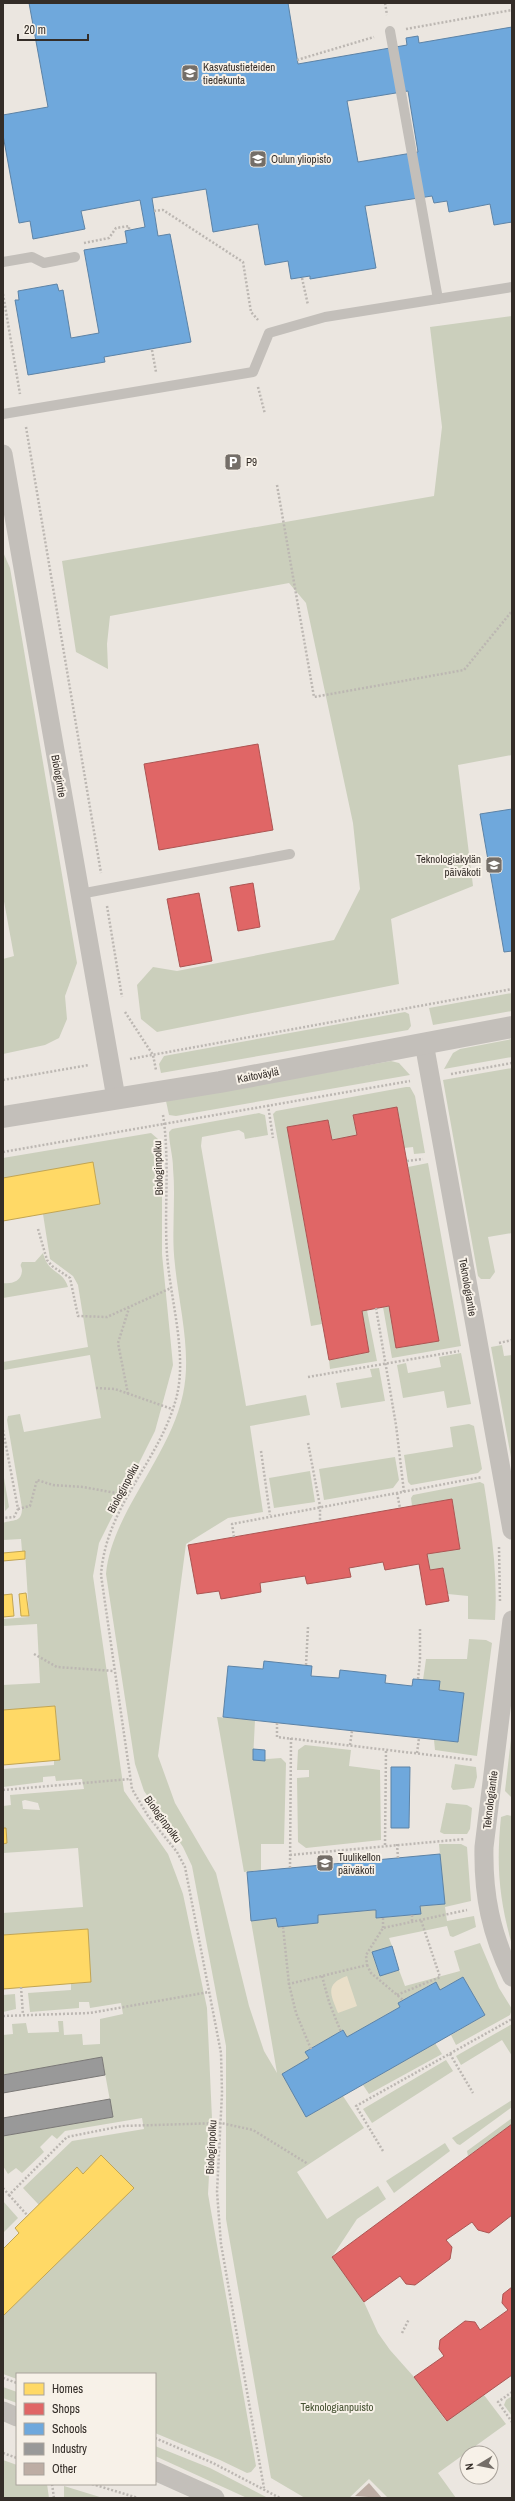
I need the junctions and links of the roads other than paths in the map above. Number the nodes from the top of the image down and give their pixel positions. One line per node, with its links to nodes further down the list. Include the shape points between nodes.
1 (390, 32): 5 (lane)
2 (75, 257): 3 (lane, via 44,263 32,256)
3 (3, 262)
4 (512, 287): 5 (lane)
5 (438, 299): 6 (lane, via 311,321 269,332 253,372)
6 (3, 414)
7 (3, 454): 9 (street, Biologintie)
8 (290, 854): 9 (lane)
9 (80, 894): 12 (street, Biologintie)
10 (512, 1027): 11 (street, Kaitoväylä)
11 (424, 1043): 12 (street, Kaitoväylä); 14 (street, Teknologiantie, via 502,1473)
12 (116, 1098): 13 (street, Kaitoväylä)
13 (3, 1117)
14 (505, 1535)
15 (506, 1614): 16 (street, Teknologiantie, via 484,1847 484,1878 488,1912 498,1948)
16 (512, 1977)
17 (3, 2411): 18 (street)
18 (16, 2418)
19 (156, 2471): 20 (street)
20 (215, 2498)

